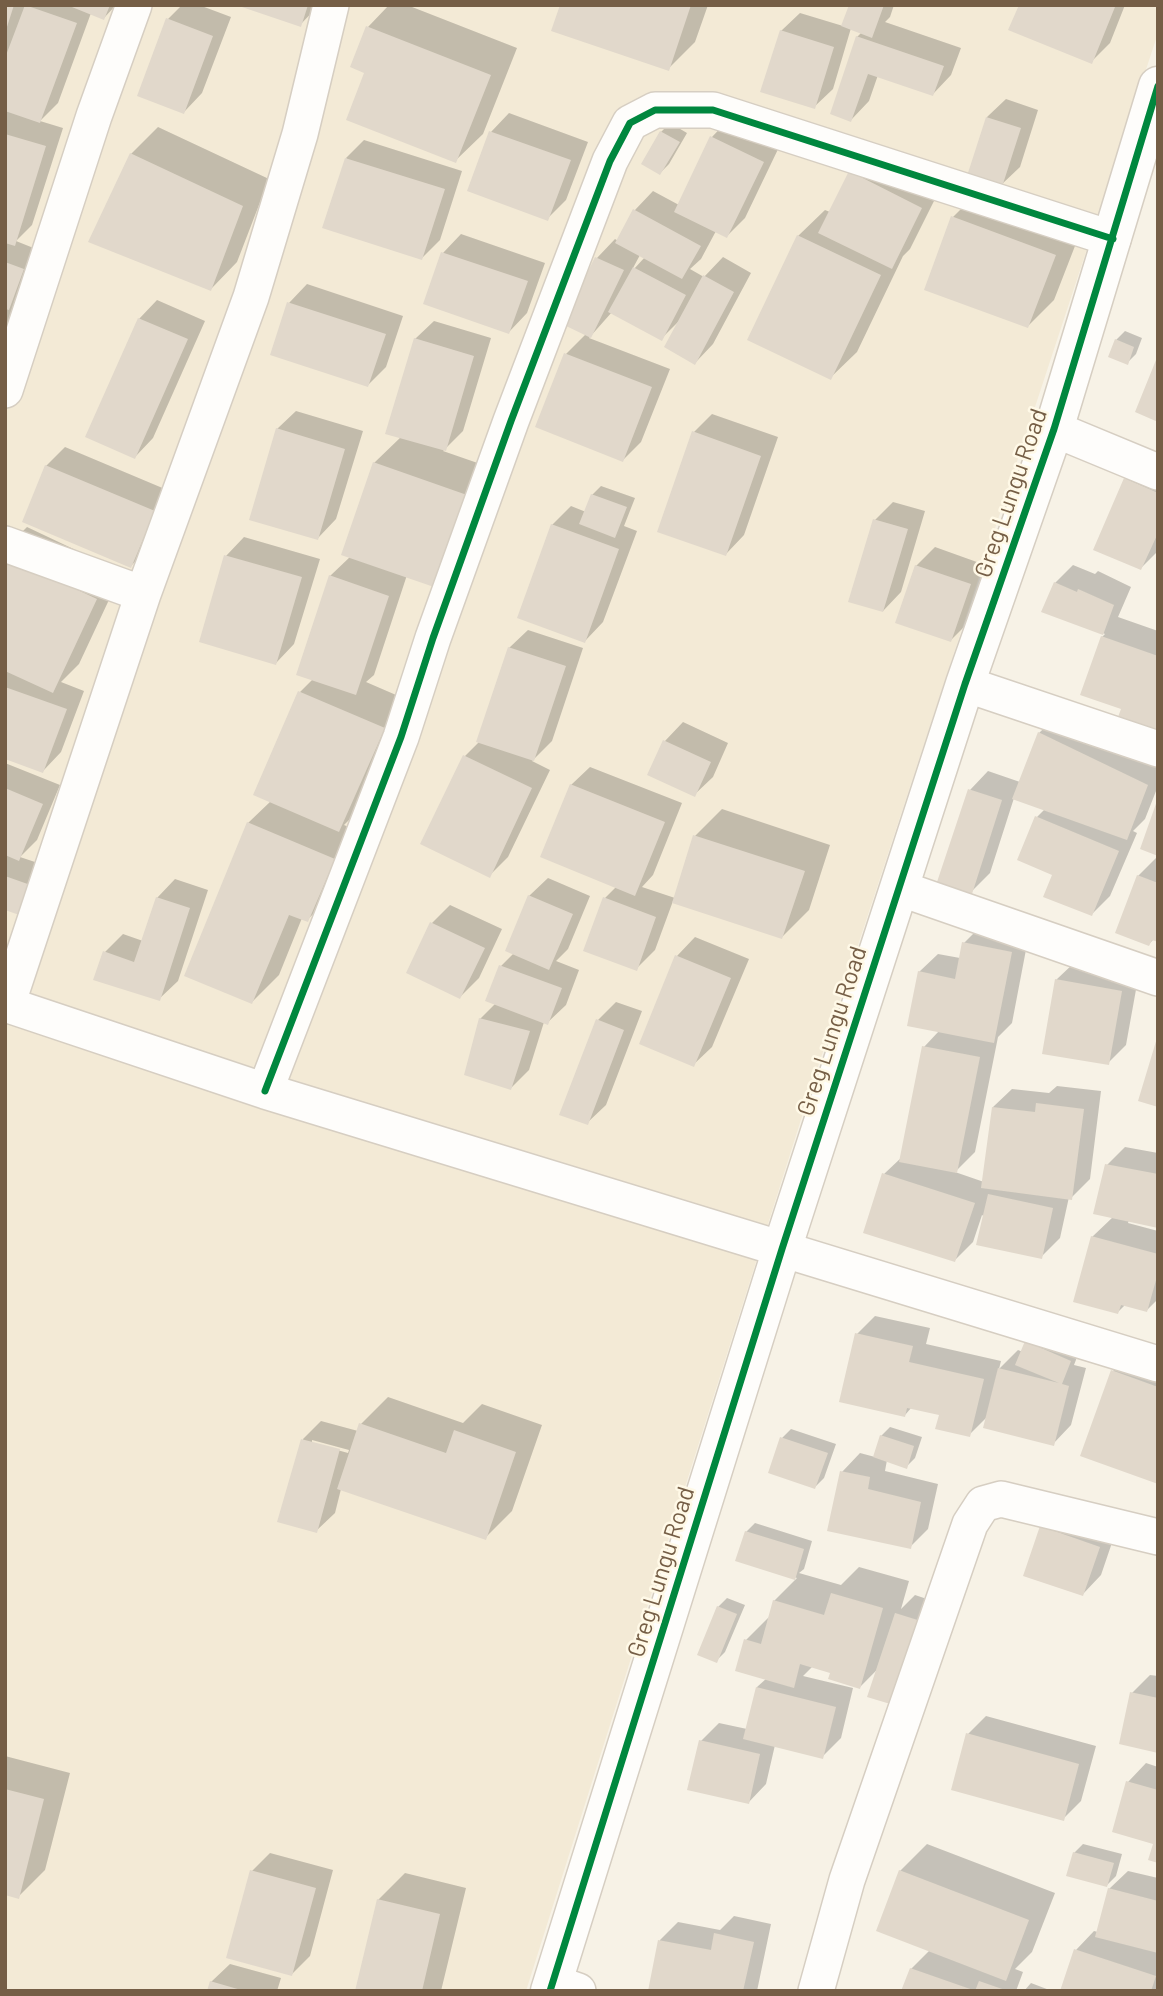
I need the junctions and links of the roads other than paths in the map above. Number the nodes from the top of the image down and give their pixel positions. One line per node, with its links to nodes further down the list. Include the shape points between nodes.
1 (134, 5): 6 (street)
2 (331, 5): 10 (street, via 300,134 251,297)
3 (1158, 86): 4 (street, Greg Lungu Road)
4 (1150, 137): 5 (street, Greg Lungu Road)
5 (1113, 240): 7 (street, Greg Lungu Road); 16 (street, via 713,110 655,110 629,123 610,161 516,409 387,776)
6 (5, 390)
7 (1054, 429): 8 (street); 11 (street, Greg Lungu Road)
8 (1158, 472)
9 (5, 544): 10 (street)
10 (143, 594): 15 (street)
11 (965, 684): 12 (street); 13 (street, Greg Lungu Road)
12 (1158, 750)
13 (899, 888): 14 (street); 17 (street, Greg Lungu Road)
14 (1158, 978)
15 (6, 1004): 16 (street)
16 (265, 1091): 17 (street)
17 (782, 1249): 18 (street); 20 (street, Greg Lungu Road)
18 (1158, 1364)
19 (1158, 1537): 21 (street, via 1001,1499 983,1504 970,1524 851,1867)
20 (560, 1988)
21 (816, 1991)

